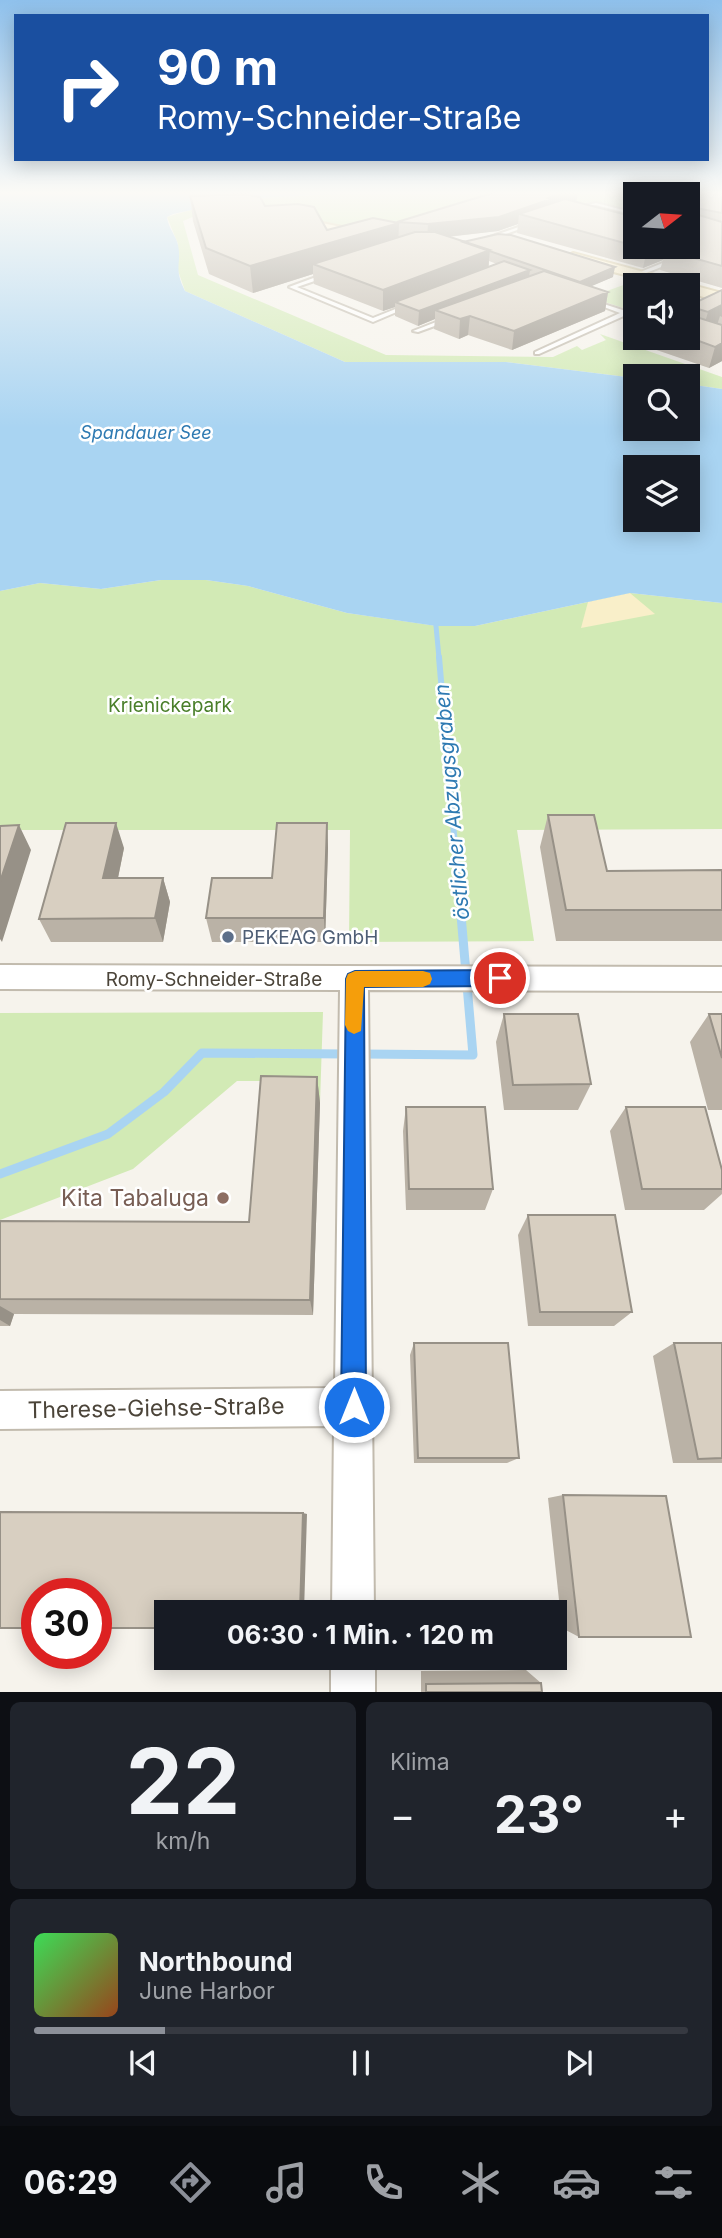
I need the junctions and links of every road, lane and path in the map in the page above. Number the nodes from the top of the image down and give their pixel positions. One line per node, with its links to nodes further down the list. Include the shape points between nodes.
1 (331, 274): 5 (lane, via 292,286 373,320)
2 (700, 292): 4 (street)
3 (577, 296): 6 (lane)
4 (722, 298)
5 (425, 300)
6 (623, 312)
7 (623, 314): 10 (lane)
8 (453, 317): 9 (lane)
9 (416, 331)
10 (537, 353)
11 (0, 977): 12 (street, Romy-Schneider-Straße)
12 (355, 979): 13 (street, Romy-Schneider-Straße); 14 (street)
13 (722, 979)
14 (354, 1407): 15 (street, Therese-Giehse-Straße); 16 (street)
15 (0, 1410)
16 (353, 1600)
17 (353, 1670): 18 (street)
18 (353, 1692)

